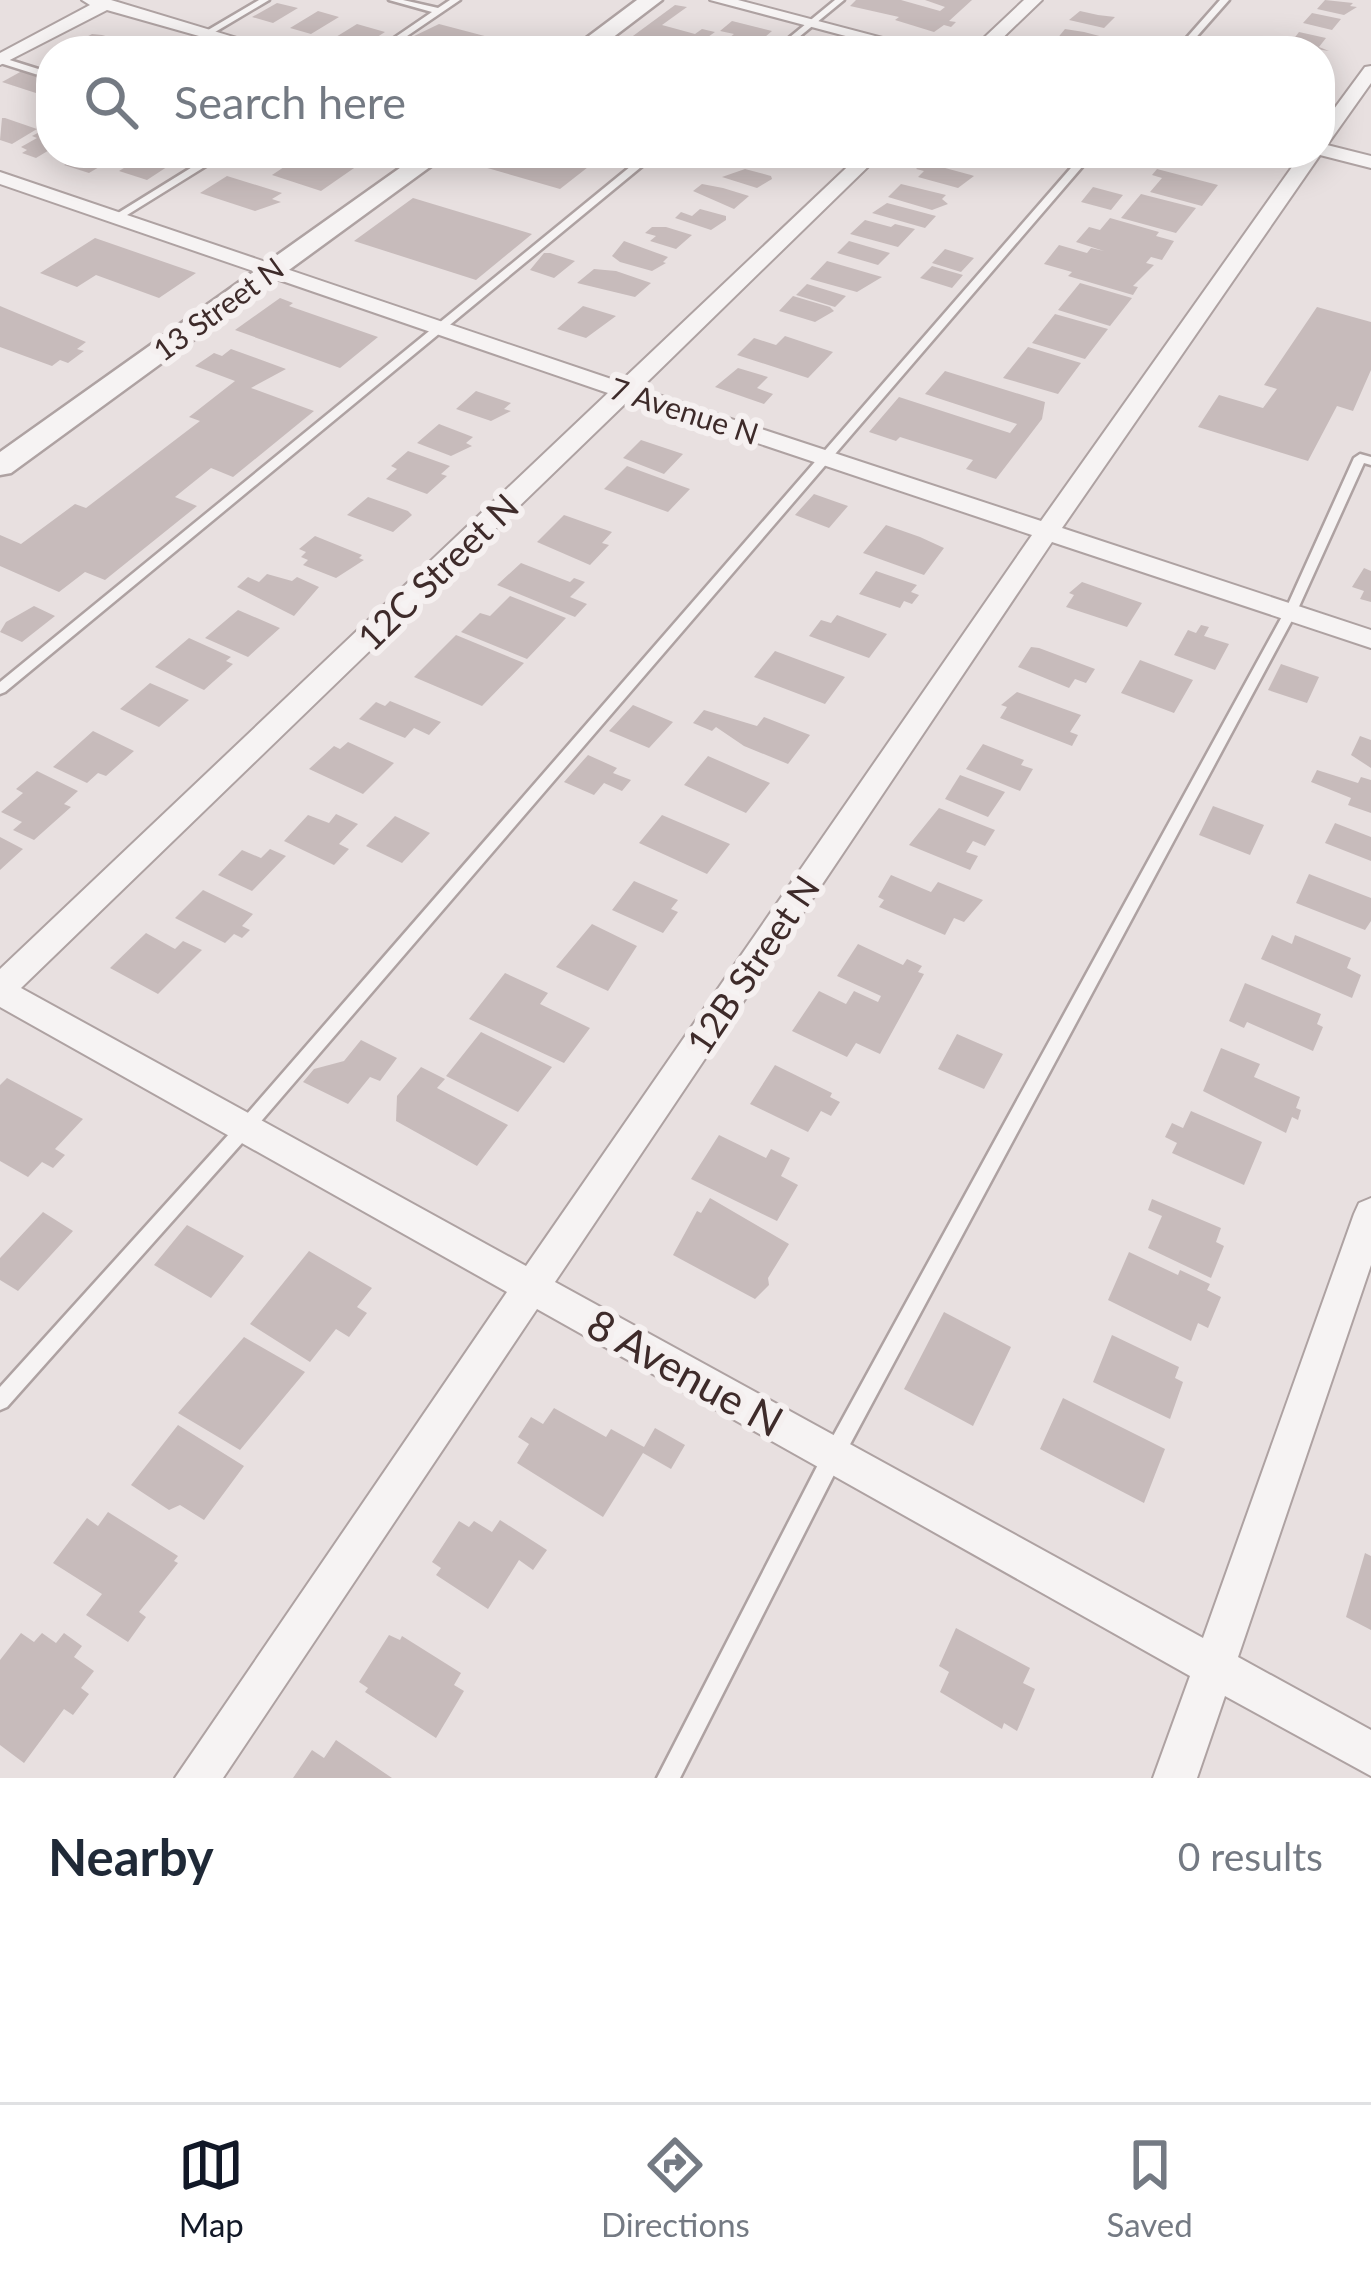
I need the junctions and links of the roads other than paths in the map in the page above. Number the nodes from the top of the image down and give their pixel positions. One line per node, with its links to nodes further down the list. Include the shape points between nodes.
1 (265, 0): 12 (lane)
2 (393, 0): 10 (lane)
3 (456, 0): 10 (lane)
4 (651, 0): 16 (street)
5 (718, 0): 11 (street)
6 (840, 0): 11 (lane)
7 (1034, 0): 19 (street)
8 (1225, 0): 20 (lane)
9 (98, 2): 12 (street); 13 (street)
10 (439, 11): 15 (lane)
11 (812, 22): 17 (lane); 18 (street)
12 (207, 33): 14 (street)
13 (41, 36)
14 (218, 36)
15 (402, 36)
16 (601, 36)
17 (795, 36)
18 (866, 36)
19 (995, 36)
20 (1193, 36)
21 (36, 39): 22 (street)
22 (0, 60): 23 (lane)
23 (36, 71)
24 (1371, 71): 25 (street)
25 (1335, 123)
26 (1335, 150): 27 (street)
27 (1371, 161)
28 (198, 168): 35 (lane)
29 (416, 168): 36 (street, 13 Street N)
30 (635, 168): 37 (lane)
31 (857, 168): 38 (street, 12C Street N)
32 (1076, 168): 39 (lane)
33 (1301, 168): 42 (street, 12B Street N)
34 (0, 178): 35 (street, 7 Avenue N)
35 (116, 218): 36 (street, 7 Avenue N)
36 (271, 272): 37 (street, 7 Avenue N); 41 (street, 13 Street N)
37 (439, 329): 38 (street, 7 Avenue N); 45 (lane)
38 (626, 392): 39 (street, 7 Avenue N); 46 (street, 12C Street N)
39 (821, 457): 42 (street, 7 Avenue N); 47 (lane)
40 (1371, 461): 43 (lane, via 1360,458)
41 (0, 466)
42 (1046, 532): 43 (street, 7 Avenue N); 49 (street, 12B Street N)
43 (1291, 611): 44 (street, 7 Avenue N); 51 (lane)
44 (1371, 639)
45 (0, 689)
46 (0, 990): 47 (street, 8 Avenue N)
47 (245, 1128): 49 (street, 8 Avenue N); 50 (lane)
48 (1371, 1214): 52 (street)
49 (533, 1289): 51 (street, 8 Avenue N); 54 (street, 12B Street N)
50 (0, 1401)
51 (833, 1456): 52 (street, 8 Avenue N); 55 (lane)
52 (1214, 1669): 53 (street, 8 Avenue N); 56 (street)
53 (1371, 1754)
54 (197, 1778)
55 (668, 1778)
56 (1174, 1778)

